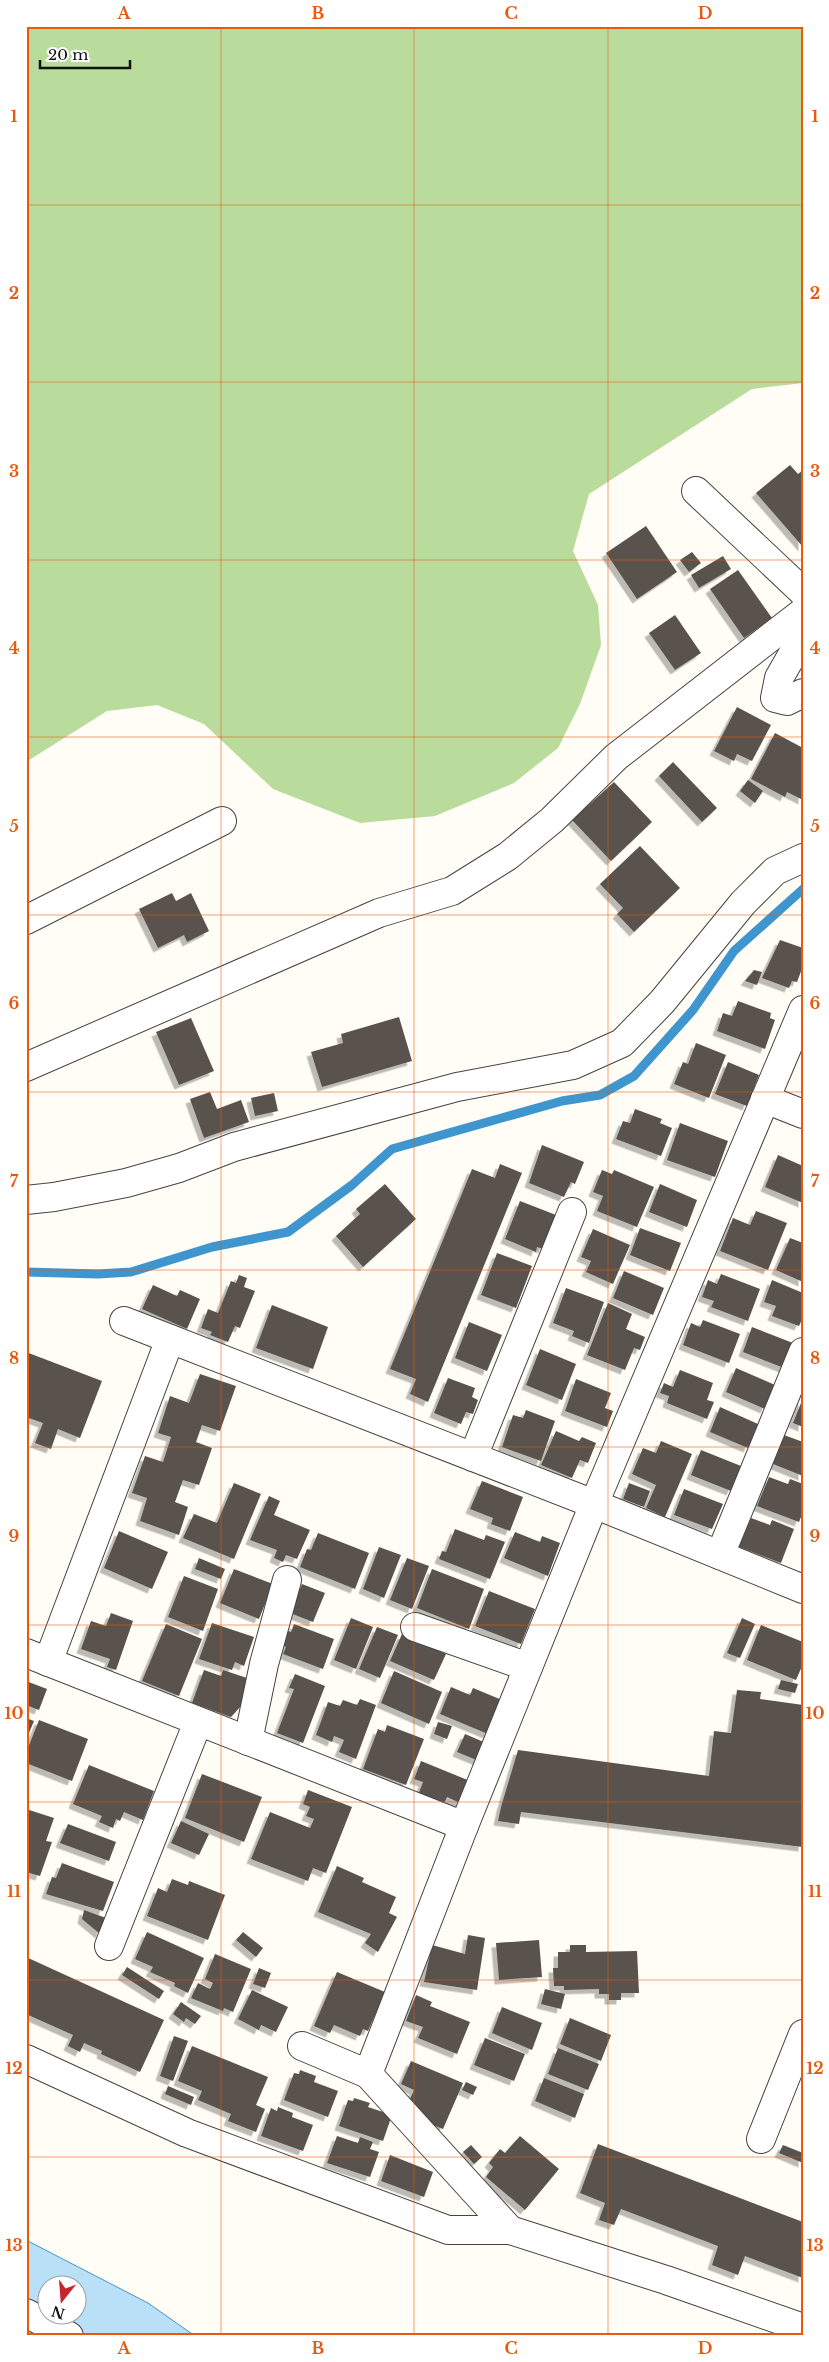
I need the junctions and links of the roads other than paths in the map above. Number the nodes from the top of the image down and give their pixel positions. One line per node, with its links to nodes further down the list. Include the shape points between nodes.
1 (696, 491): 2 (street)
2 (803, 592)
3 (803, 612): 10 (street, via 616,757 552,820 508,856 452,891 379,913)
4 (803, 621): 5 (street, via 775,698 787,702)
5 (803, 693)
6 (222, 821): 8 (street)
7 (803, 858): 13 (street, via 775,871 743,903 662,1002 622,1043 573,1066 457,1086 234,1147 179,1168 126,1183)
8 (26, 920)
9 (803, 1010): 11 (street)
10 (26, 1067)
11 (766, 1099): 12 (street); 19 (street)
12 (803, 1114)
13 (26, 1200)
14 (572, 1212): 18 (street)
15 (124, 1321): 16 (street)
16 (170, 1339): 18 (street); 24 (street)
17 (803, 1352): 20 (street)
18 (474, 1457): 19 (street)
19 (594, 1504): 20 (street); 25 (street)
20 (720, 1555): 22 (street)
21 (287, 1580): 27 (street, via 264,1664)
22 (803, 1589)
23 (416, 1627): 25 (street)
24 (37, 1658): 26 (street)
25 (528, 1667): 28 (street)
26 (198, 1722): 27 (street); 29 (street)
27 (248, 1742): 28 (street)
28 (464, 1826): 33 (street)
29 (109, 1946)
30 (803, 2034): 34 (street)
31 (302, 2046): 33 (street)
32 (26, 2059): 35 (street, via 186,2133 448,2230)
33 (368, 2074): 35 (street)
34 (761, 2139)
35 (510, 2230): 37 (street)
36 (26, 2313): 38 (street)
37 (803, 2328)
38 (69, 2336)

